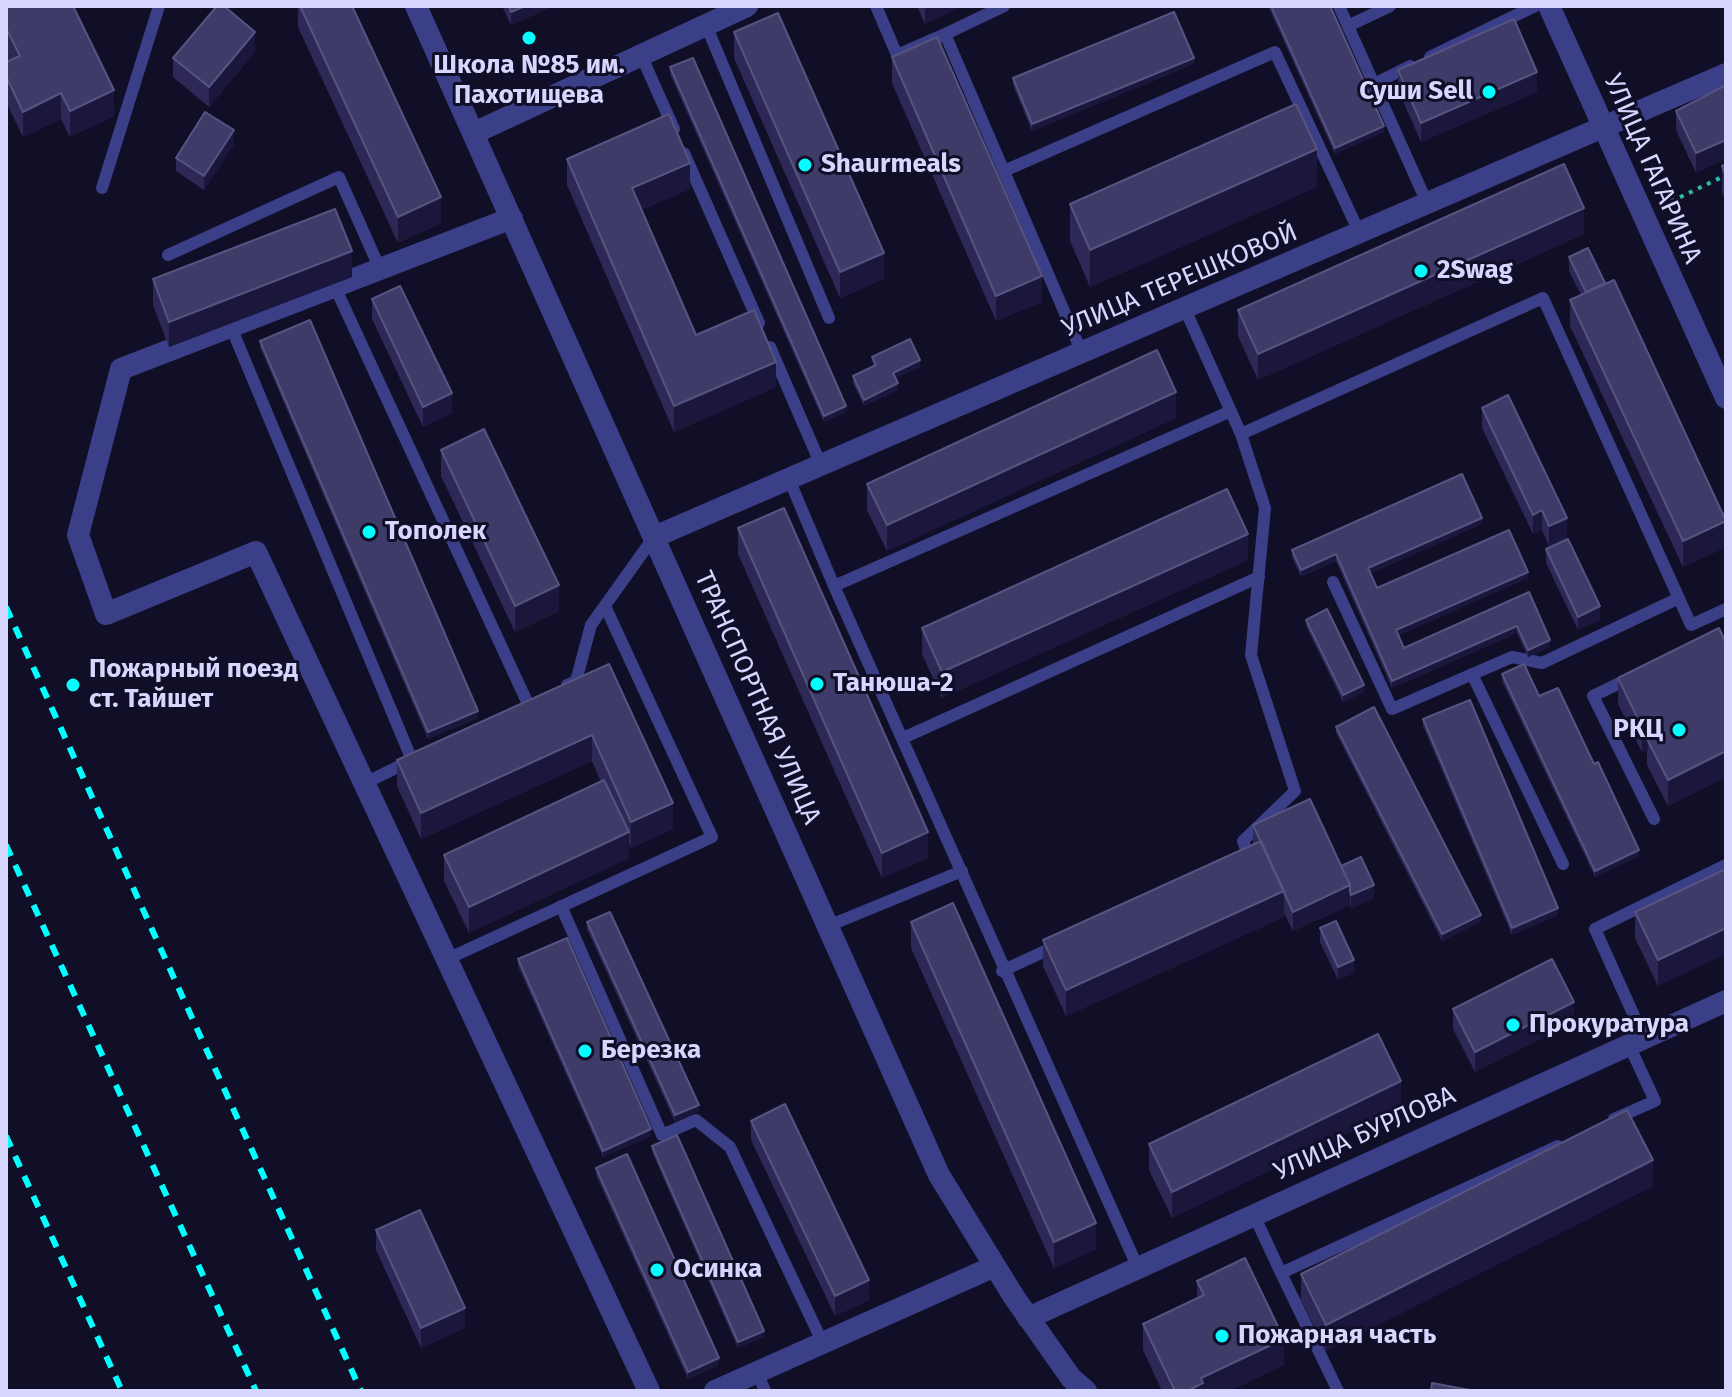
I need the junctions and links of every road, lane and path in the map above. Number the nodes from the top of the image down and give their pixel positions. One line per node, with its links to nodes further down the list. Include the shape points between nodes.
1 (159, 6): 20 (lane)
2 (416, 6): 17 (street, ТРАНСПОРТНАЯ УЛИЦА)
3 (747, 6): 10 (street)
4 (876, 6): 12 (lane, via 897,55)
5 (1004, 6): 12 (lane)
6 (1339, 6): 11 (lane)
7 (1390, 6): 11 (lane)
8 (1535, 6): 15 (lane)
9 (1549, 6): 16 (street, УЛИЦА ГАГАРИНА)
10 (706, 25): 13 (street); 29 (lane)
11 (1348, 26): 15 (lane)
12 (939, 37): 18 (lane, via 945,34)
13 (641, 55): 17 (street); 35 (lane)
14 (1726, 74): 16 (street, УЛИЦА ТЕРЕШКОВОЙ)
15 (1374, 84): 22 (lane)
16 (1602, 130): 22 (street, УЛИЦА ТЕРЕШКОВОЙ); 32 (street, УЛИЦА ГАГАРИНА)
17 (474, 133): 23 (street, ТРАНСПОРТНАЯ УЛИЦА)
18 (1004, 171): 24 (lane, via 1275,52); 31 (lane)
19 (1726, 175): 21 (path)
20 (102, 188)
21 (1690, 193)
22 (1428, 205): 24 (street, УЛИЦА ТЕРЕШКОВОЙ)
23 (512, 218): 26 (street); 37 (street, ТРАНСПОРТНАЯ УЛИЦА)
24 (1360, 234): 28 (street, УЛИЦА ТЕРЕШКОВОЙ)
25 (168, 255): 26 (lane, via 339,177)
26 (380, 269): 27 (street)
27 (335, 287): 30 (street); 46 (lane)
28 (1185, 309): 31 (street, УЛИЦА ТЕРЕШКОВОЙ); 33 (lane)
29 (829, 318)
30 (231, 327): 50 (lane); 51 (street, via 121,369 78,535 106,614 256,552)
31 (1082, 353): 35 (street, УЛИЦА ТЕРЕШКОВОЙ)
32 (1726, 398)
33 (1231, 411): 34 (lane); 40 (lane)
34 (1241, 434): 38 (lane, via 1265,508); 41 (lane, via 1543,298)
35 (821, 465): 36 (street, УЛИЦА ТЕРЕШКОВОЙ)
36 (789, 479): 37 (street, УЛИЦА ТЕРЕШКОВОЙ); 40 (lane)
37 (654, 537): 42 (lane); 58 (street, ТРАНСПОРТНАЯ УЛИЦА)
38 (1259, 577): 48 (lane); 53 (lane, via 1251,655 1295,791 1243,841 1249,858)
39 (1333, 582): 45 (lane, via 1392,709)
40 (834, 586): 48 (lane)
41 (1679, 598): 43 (lane, via 1691,625); 45 (lane, via 1542,663 1512,657)
42 (605, 606): 46 (lane, via 591,625 576,681); 57 (lane, via 712,837)
43 (1726, 609)
44 (1646, 670): 52 (lane, via 1593,696)
45 (1472, 674): 54 (lane)
46 (540, 699): 47 (lane)
47 (515, 711)
48 (903, 738): 56 (lane)
49 (425, 754): 50 (lane)
50 (412, 760): 51 (lane)
51 (363, 784): 60 (street)
52 (1654, 819)
53 (1235, 864)
54 (1563, 864)
55 (1726, 865): 63 (lane, via 1595,929)
56 (962, 871): 58 (lane); 61 (lane)
57 (561, 906): 60 (lane); 71 (lane, via 662,1135 696,1120 730,1147 819,1335)
58 (828, 926): 67 (street, ТРАНСПОРТНАЯ УЛИЦА, via 939,1175)
59 (1075, 937): 61 (lane)
60 (445, 960): 73 (street)
61 (1002, 971): 68 (lane)
62 (1726, 1001): 63 (street, УЛИЦА БУРЛОВА)
63 (1637, 1042): 64 (lane, via 1655,1101); 66 (street, УЛИЦА БУРЛОВА)
64 (1598, 1127)
65 (1569, 1140): 69 (lane)
66 (1254, 1215): 68 (street, УЛИЦА БУРЛОВА); 69 (lane)
67 (995, 1266): 70 (street, ТРАНСПОРТНАЯ УЛИЦА); 71 (street)
68 (1138, 1268): 70 (street, УЛИЦА БУРЛОВА)
69 (1281, 1273): 76 (lane)
70 (1028, 1318): 75 (street, ТРАНСПОРТНАЯ УЛИЦА)
71 (818, 1345): 72 (street)
72 (761, 1382): 74 (street)
73 (649, 1391)
74 (715, 1391)
75 (1086, 1391)
76 (1338, 1391)

